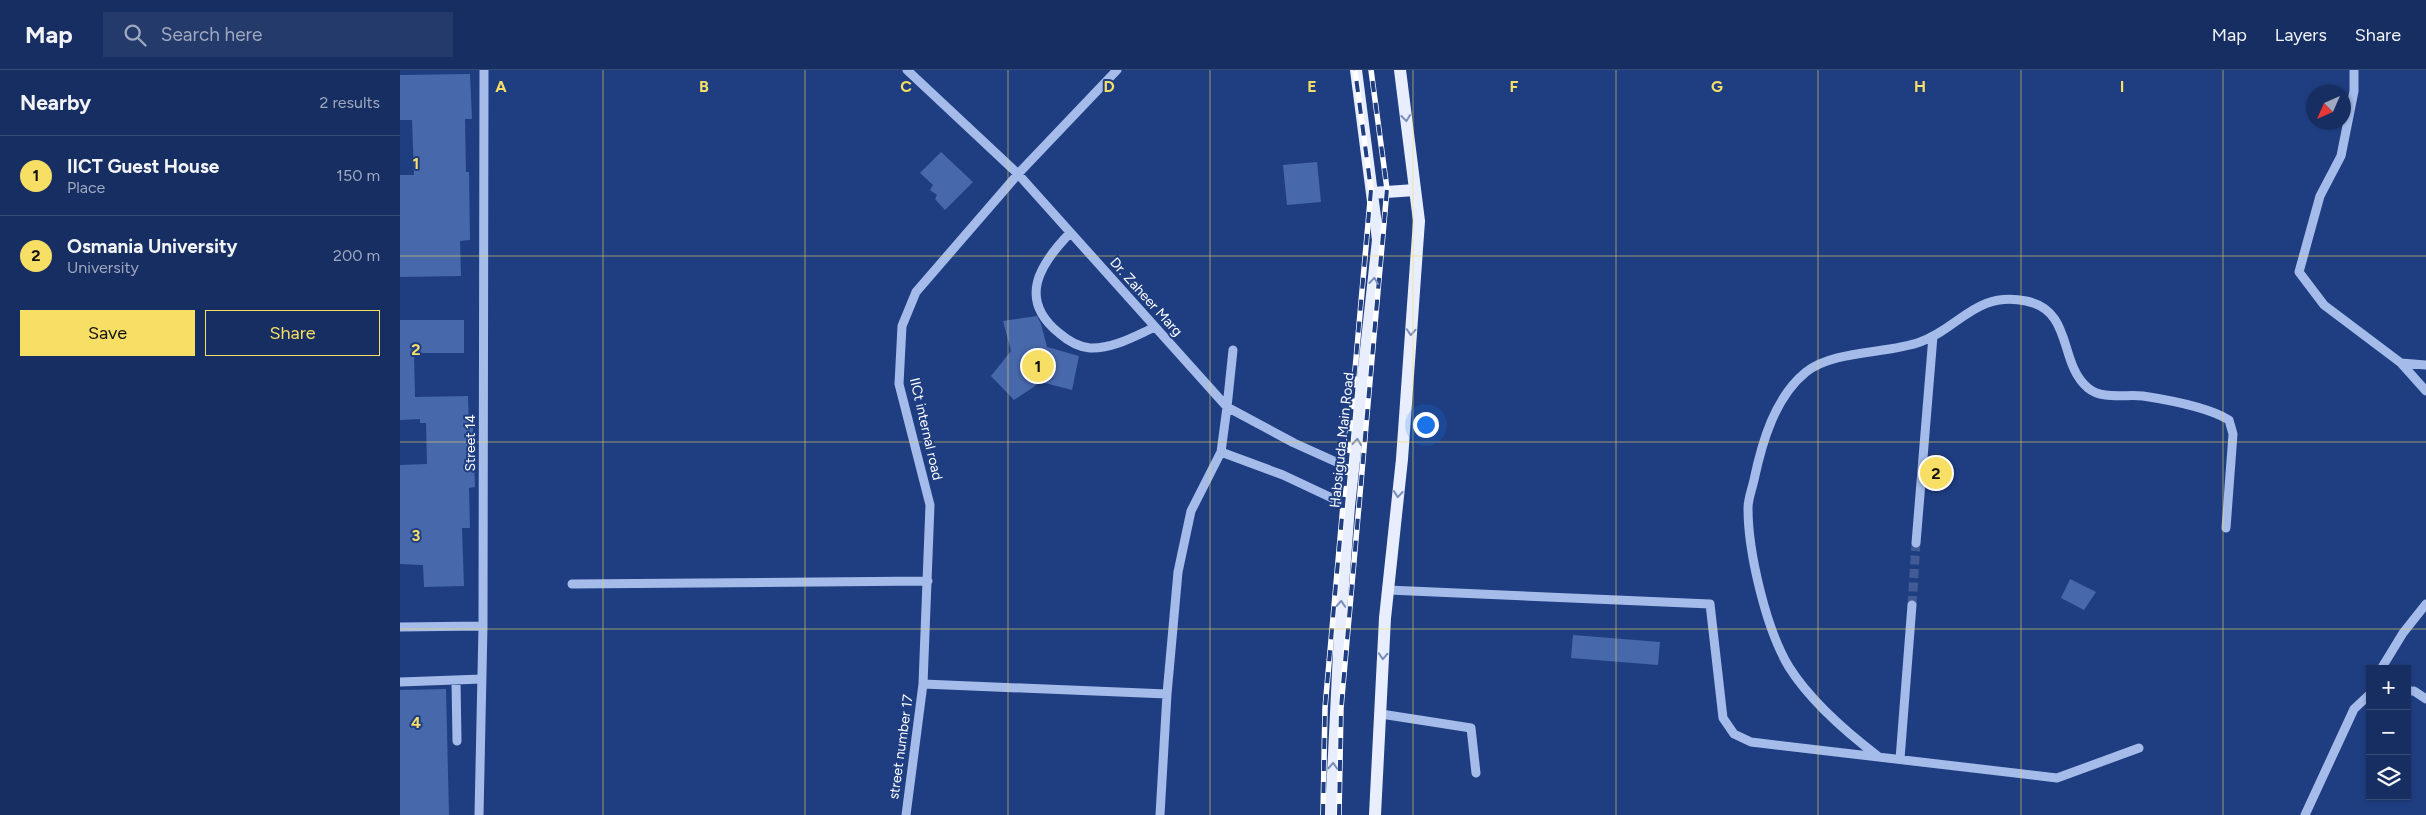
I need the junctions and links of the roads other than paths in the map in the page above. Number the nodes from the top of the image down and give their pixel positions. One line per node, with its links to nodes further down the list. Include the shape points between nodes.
1 (484, 70): 29 (street, Street 14)
2 (907, 70): 7 (street, Dr. Zaheer Marg)
3 (1117, 70): 7 (street)
4 (1356, 70): 9 (main road, Habsiguda Main Road)
5 (1400, 70): 8 (main road, one-way to 8)
6 (2354, 70): 14 (street, via 2354,91 2341,156 2320,196 2299,272 2324,305)
7 (1018, 174): 10 (street, Dr. Zaheer Marg); 23 (street, IICt internal road, via 916,292 902,326 899,384 930,504)
8 (1415, 190): 9 (main road); 25 (main road, one-way to 25, via 1419,221 1402,459)
9 (1372, 193): 19 (main road, Habsiguda Main Road, one-way to 9, via 1378,240)
10 (1070, 233): 11 (street, Dr. Zaheer Marg); 11 (street, via 1047,257 1037,280 1040,312 1050,326 1068,340 1088,348 1107,347)
11 (1155, 327): 17 (street, Dr. Zaheer Marg)
12 (1933, 336): 21 (street, via 1971,310 1998,298 2026,301 2048,310 2056,320 2079,380 2090,390 2102,395 2145,397 2217,413 2229,420 2233,434); 22 (street); 42 (street, via 1902,348 1830,360 1807,371 1786,394 1769,425 1748,506 1758,578 1767,612 1789,666 1832,717)
13 (1233, 350): 17 (street)
14 (2401, 363): 15 (street); 16 (street)
15 (2426, 365)
16 (2426, 391)
17 (1227, 407): 18 (street); 19 (street, Dr. Zaheer Marg)
18 (1221, 452): 20 (street, via 1283,475); 36 (street, via 1191,511 1178,572)
19 (1354, 470): 20 (main road, Habsiguda Main Road)
20 (1349, 506): 48 (main road, Habsiguda Main Road, one-way to 20)
21 (2226, 528)
22 (1916, 543)
23 (928, 581): 24 (street); 34 (street, IICt internal road)
24 (572, 584)
25 (1388, 590): 39 (main road, one-way to 39); 42 (street, via 1710,604 1723,718 1734,734 1751,742)
26 (1912, 604): 43 (street)
27 (2426, 604): 30 (street)
28 (400, 626): 29 (street)
29 (483, 626): 31 (street, Street 14)
30 (2383, 665)
31 (482, 679): 32 (street); 45 (street, Street 14)
32 (456, 680): 33 (street); 40 (street)
33 (400, 682)
34 (924, 684): 36 (street); 46 (street, street number 17)
35 (2411, 692): 38 (street)
36 (1167, 694): 47 (street)
37 (2366, 696): 50 (street, via 2354,709)
38 (2426, 699)
39 (1381, 714): 44 (street, via 1472,728); 49 (main road)
40 (457, 741)
41 (2139, 748): 43 (street, via 2057,778)
42 (1879, 757): 43 (street)
43 (1900, 759)
44 (1476, 773)
45 (479, 815)
46 (906, 815)
47 (1160, 815)
48 (1331, 815)
49 (1375, 815)
50 (2304, 815)

